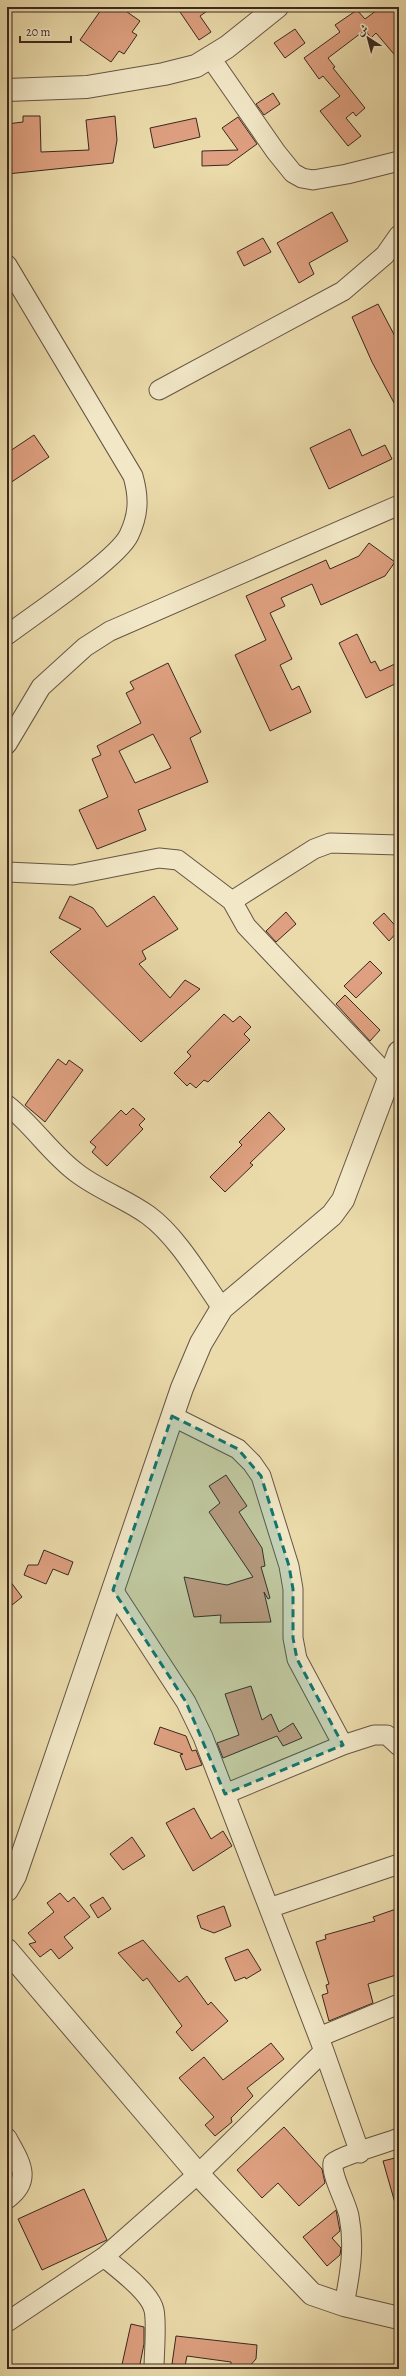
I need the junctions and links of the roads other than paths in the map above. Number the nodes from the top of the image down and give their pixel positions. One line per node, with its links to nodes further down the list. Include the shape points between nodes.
1 (277, 7): 2 (street, via 227,47)
2 (210, 57): 3 (street, via 196,66 124,81 87,87); 4 (street, via 276,152 293,173 302,178 313,180)
3 (7, 90)
4 (399, 161)
5 (399, 235): 7 (street, via 385,255 342,291)
6 (7, 265): 9 (street, via 133,476 138,495 137,515 129,536 112,555)
7 (159, 390)
8 (399, 505): 10 (street, via 110,631 85,647 41,687)
9 (7, 635)
10 (7, 744)
11 (399, 845): 13 (street, via 330,843 314,848)
12 (7, 872): 13 (street, via 73,875 159,858 178,860)
13 (232, 901): 15 (street, via 246,926)
14 (399, 1052): 15 (street)
15 (389, 1078): 17 (street, via 343,1200 332,1215)
16 (7, 1105): 17 (street, via 78,1174 148,1215 166,1230)
17 (222, 1308): 18 (street, via 201,1343)
18 (172, 1416): 19 (street); 20 (street, via 238,1449 261,1476 289,1566 293,1589 293,1638 297,1659)
19 (112, 1590): 22 (street, via 186,1702); 24 (street, via 15,1876)
20 (343, 1746): 21 (street, via 374,1735 387,1734); 22 (street)
21 (399, 1746)
22 (225, 1794): 25 (street)
23 (399, 1864): 25 (street)
24 (7, 1890)
25 (269, 1908): 28 (street)
26 (7, 1950): 32 (street)
27 (399, 2004): 28 (street)
28 (322, 2044): 31 (street); 32 (street)
29 (7, 2138): 33 (street, via 23,2169 18,2189)
30 (399, 2138): 31 (street)
31 (360, 2153): 35 (street, via 337,2159 333,2166 349,2217 353,2254)
32 (198, 2174): 34 (street); 35 (street, via 312,2294)
33 (7, 2199)
34 (104, 2257): 37 (street); 38 (street, via 142,2291 152,2306)
35 (344, 2305): 36 (street)
36 (399, 2318)
37 (7, 2322)
38 (154, 2369)

